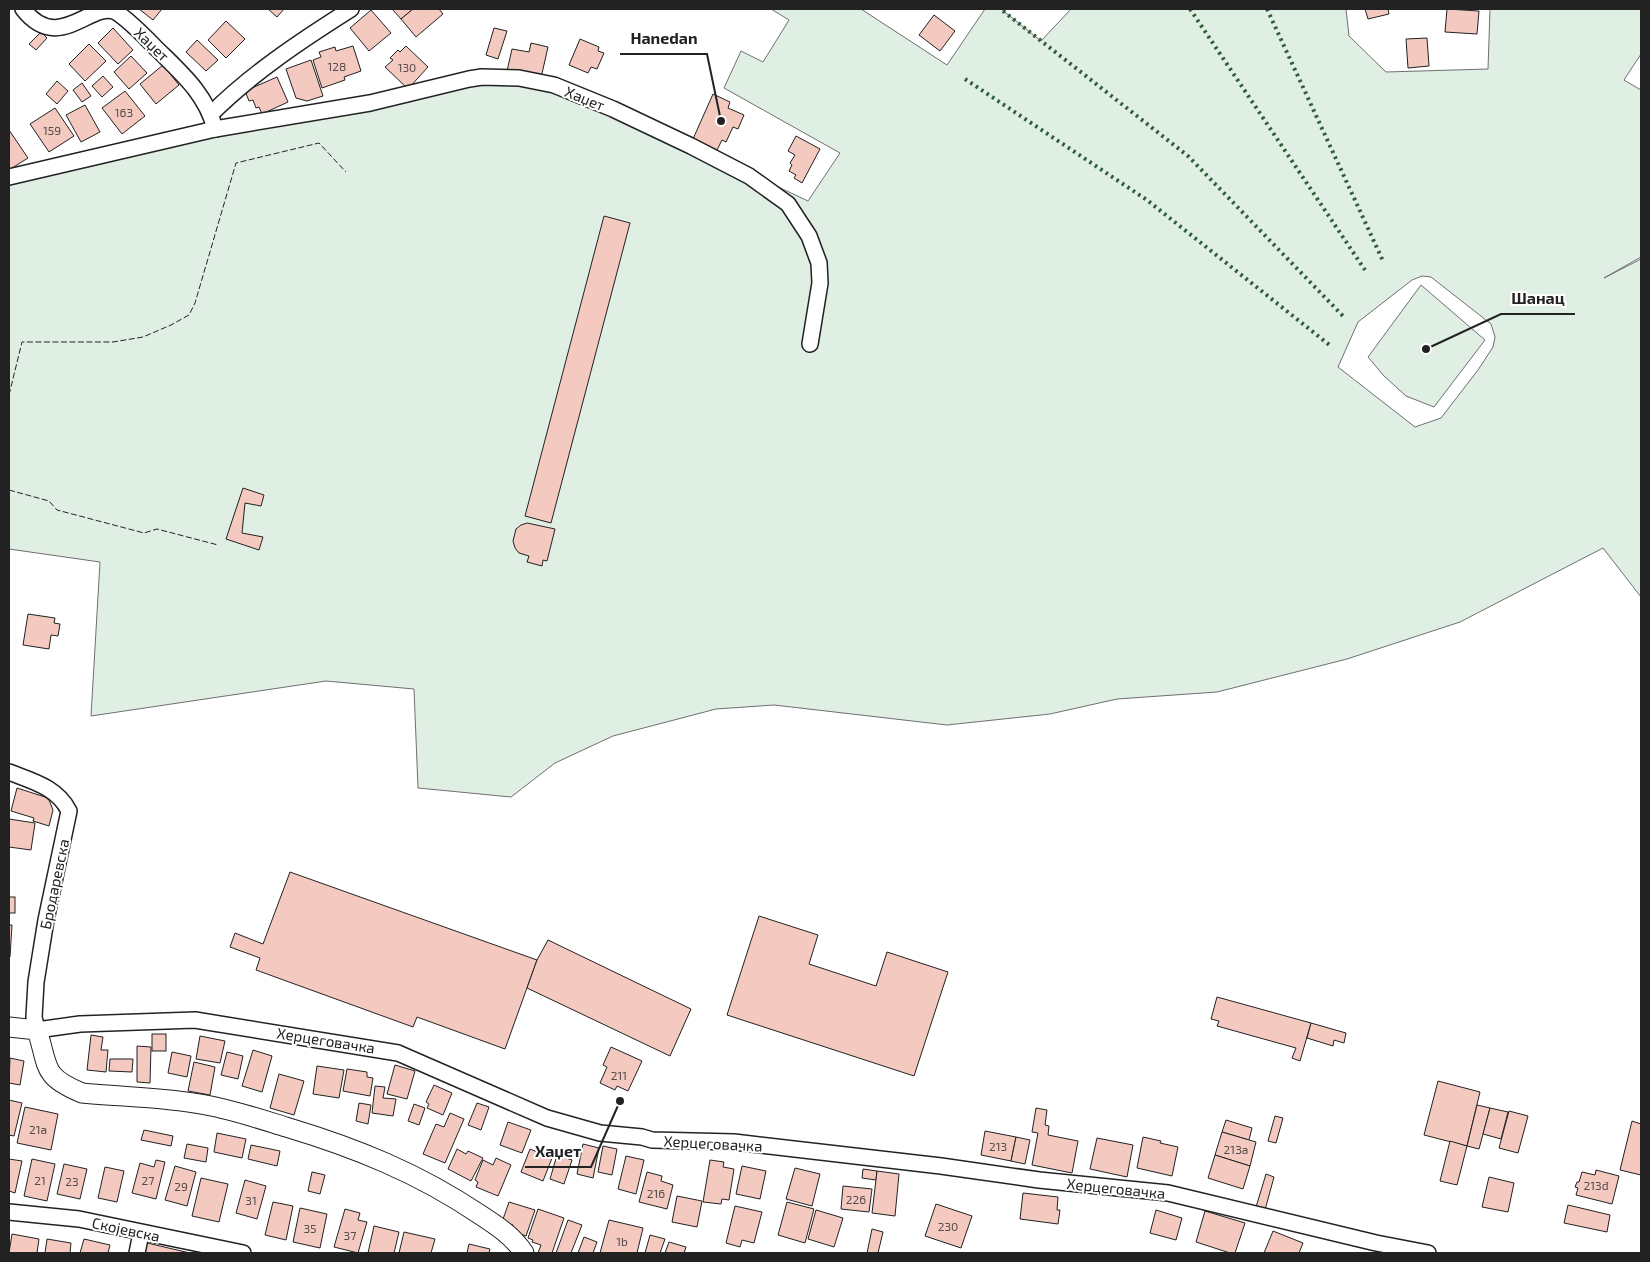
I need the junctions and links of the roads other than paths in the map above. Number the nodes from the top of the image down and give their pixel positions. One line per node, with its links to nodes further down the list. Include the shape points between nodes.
1 (23, 9): 3 (street, Хаџет, via 35,21 50,27 112,9 193,85)
2 (351, 9): 3 (street, Хаџет, via 276,59 222,103)
3 (213, 122): 4 (street, Хаџет); 5 (street, Хаџет, via 370,103 482,77 518,78 554,86 691,146 749,176 788,204 809,236 819,263 820,283)
4 (9, 177)
5 (810, 344)
6 (9, 772): 8 (street, Бродаревска, via 46,786 58,795 69,811 36,982 34,1017)
7 (9, 1027): 8 (street, Херцеговачка)
8 (37, 1030): 13 (street, via 46,1066 52,1076 68,1088 82,1093 176,1101 233,1112 317,1136 389,1163 428,1182 507,1233); 14 (street, Херцеговачка, via 80,1024 195,1020 323,1039 398,1053 547,1118 600,1133 652,1140 734,1142 1168,1193)
9 (9, 1212): 10 (street, Скојевска, via 79,1219)
10 (141, 1233): 11 (street); 12 (street, Скојевска)
11 (136, 1253)
12 (243, 1253)
13 (524, 1253)
14 (1428, 1253)

